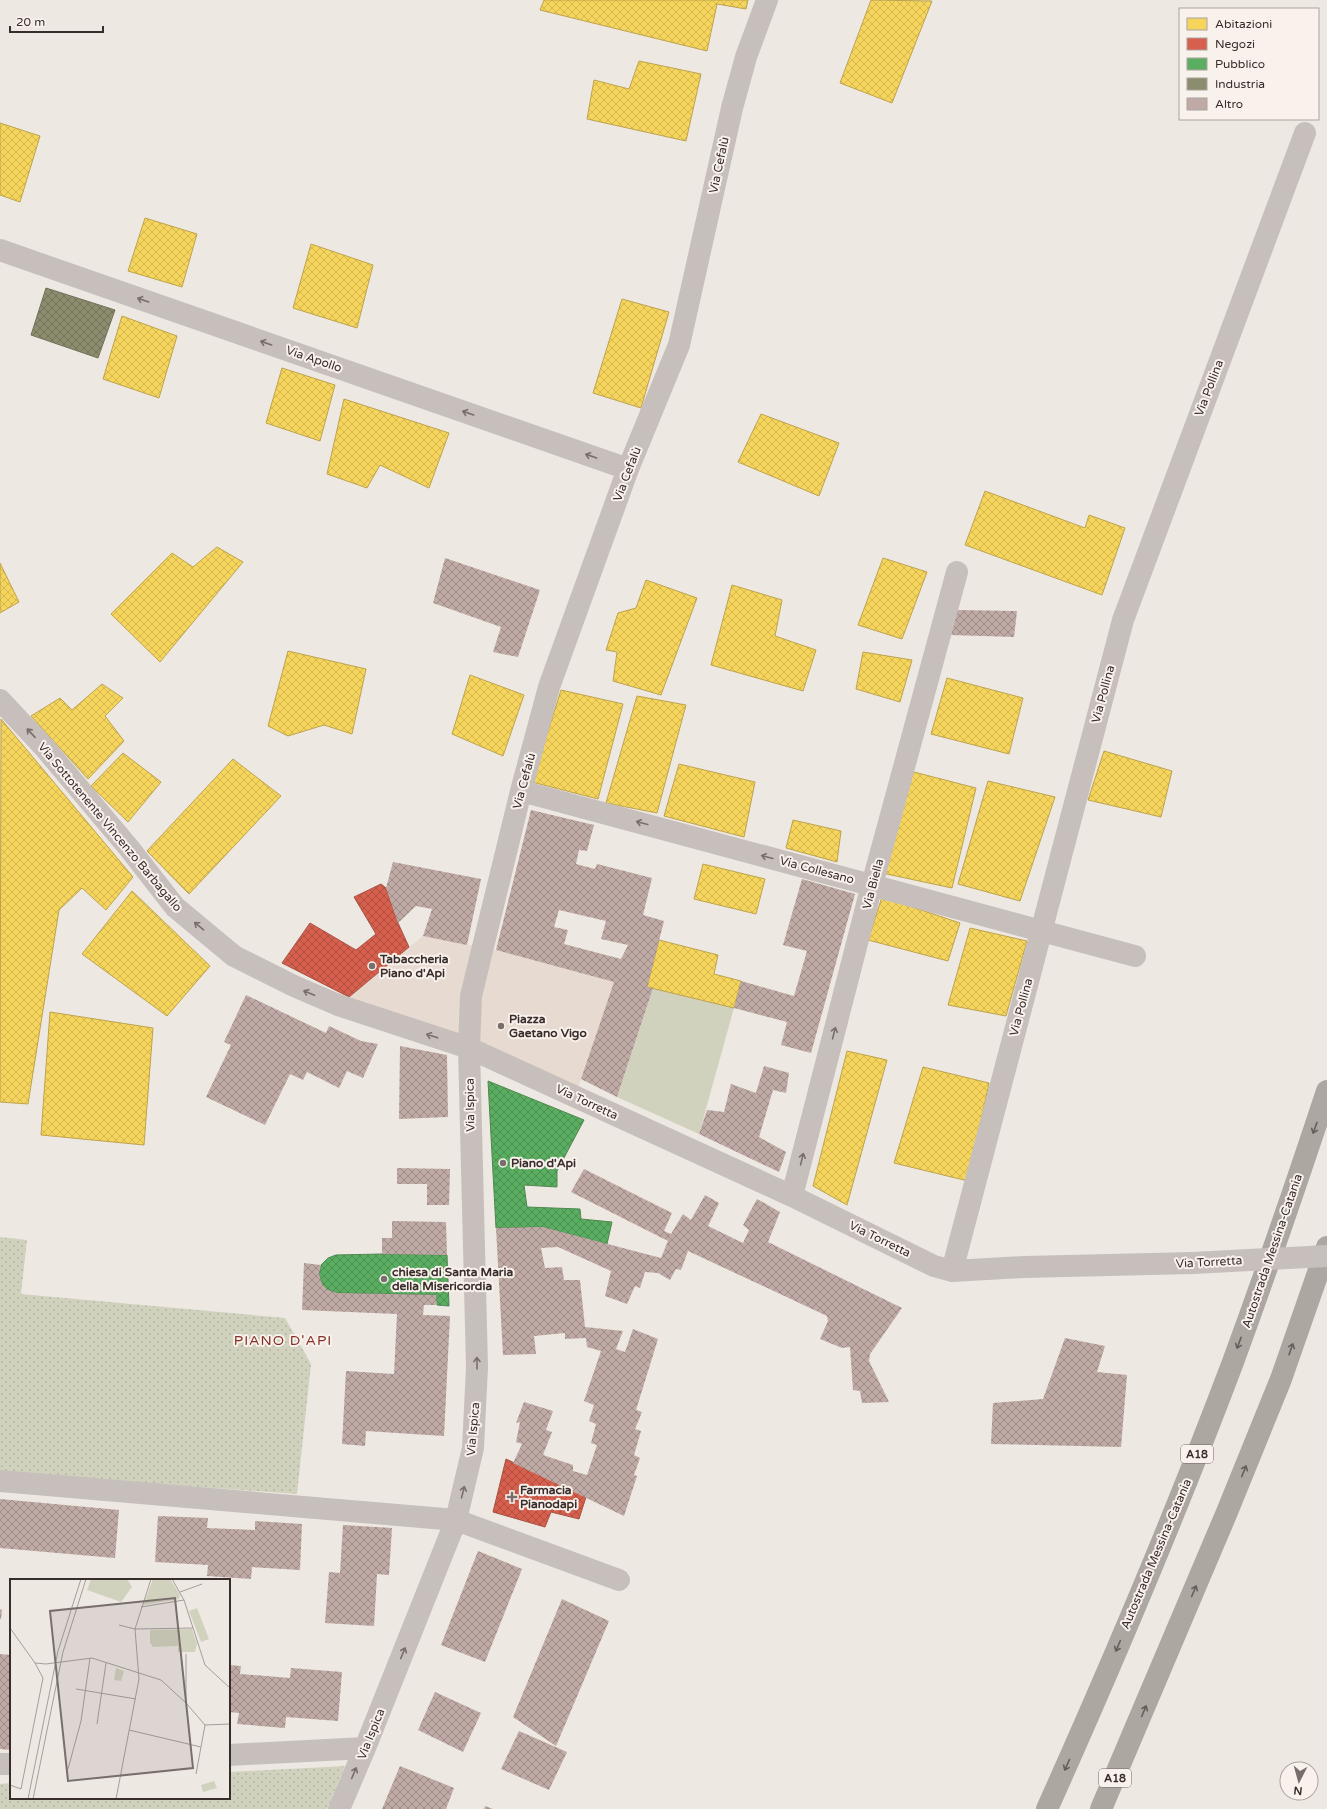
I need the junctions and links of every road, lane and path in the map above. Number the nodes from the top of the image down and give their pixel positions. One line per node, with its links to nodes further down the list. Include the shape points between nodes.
1 (767, 0): 4 (street, Via Cefalù, via 746,57 732,108 679,345)
2 (1305, 133): 9 (street, Via Pollina, via 1122,620)
3 (0, 250): 4 (street, Via Apollo, one-way to 3)
4 (628, 469): 7 (street, Via Cefalù, via 549,687)
5 (957, 572): 8 (street, Via Biella)
6 (0, 700): 11 (street, Via Sottotenente Vincenzo Barbagallo, one-way to 6, via 338,1005 234,956 176,907 44,747)
7 (521, 791): 8 (street, Via Collesano, one-way to 7); 11 (street, Via Cefalù, via 471,996)
8 (872, 885): 9 (street, Via Collesano); 13 (street, Via Biella, one-way to 8)
9 (1041, 931): 10 (street, Via Collesano); 16 (street, Via Pollina)
10 (1135, 956)
11 (469, 1048): 13 (street, Via Torretta); 18 (street, Via Ispica, one-way to 11, via 473,1448 477,1367)
12 (1327, 1091): 23 (highway, Autostrada Messina-Catania / A18, one-way to 23, via 1233,1361 1180,1498)
13 (792, 1196): 16 (street, Via Torretta, via 934,1266)
14 (1327, 1247): 24 (highway, A18, one-way to 14, via 1228,1512 1281,1379)
15 (1327, 1256): 16 (street, Via Torretta, bridge)
16 (952, 1271)
17 (0, 1481): 18 (street)
18 (456, 1520): 19 (street); 20 (street, Via Ispica, one-way to 18)
19 (619, 1580)
20 (365, 1748): 21 (street); 22 (street, Via Ispica, one-way to 20)
21 (230, 1755)
22 (339, 1809)
23 (1047, 1809)
24 (1101, 1809)

